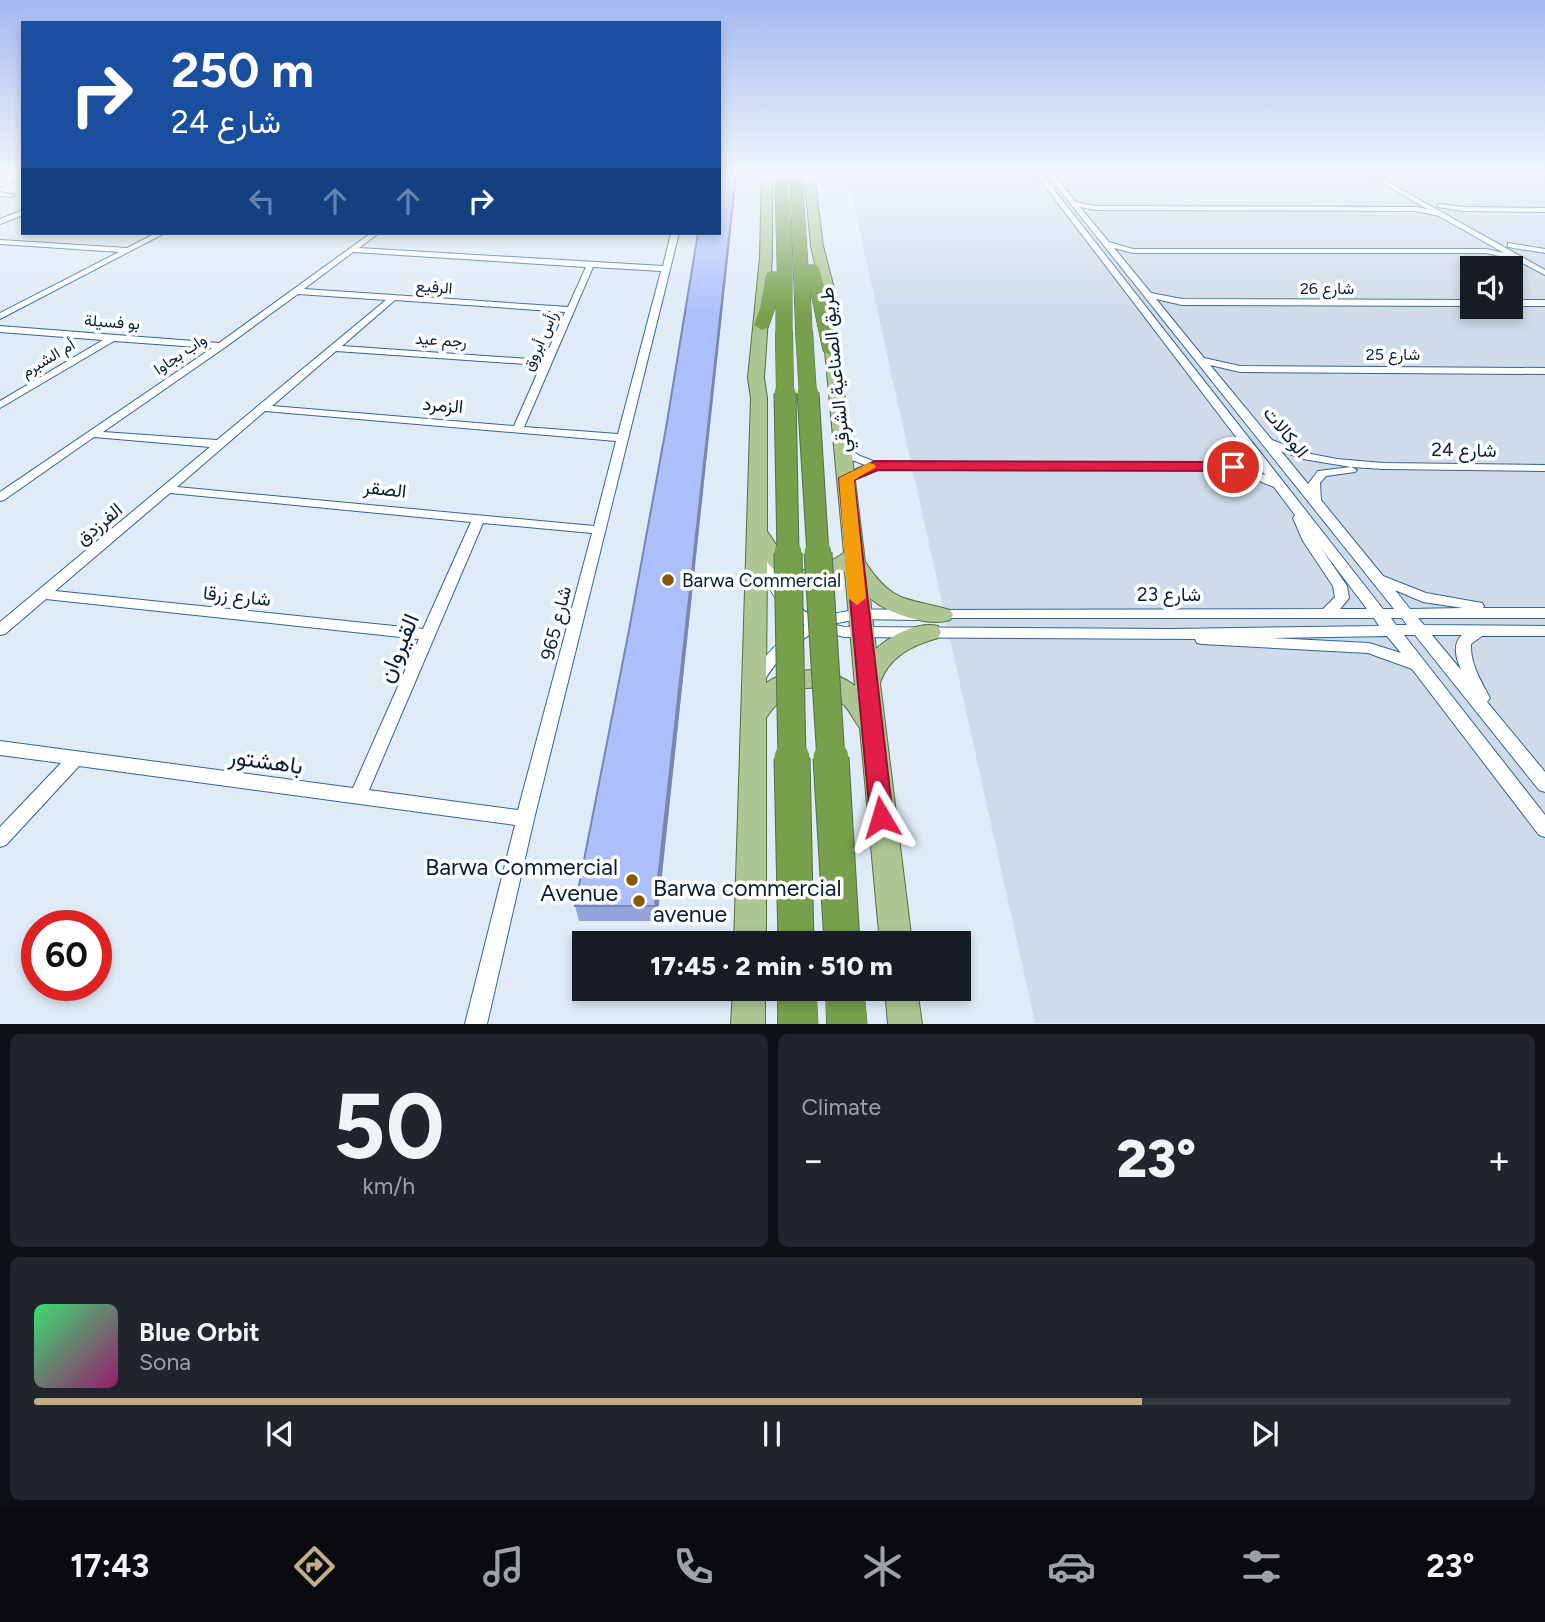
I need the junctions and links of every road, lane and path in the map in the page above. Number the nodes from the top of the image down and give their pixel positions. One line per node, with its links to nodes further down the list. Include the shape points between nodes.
1 (766, 221): 43 (main road, طريق الصناعية الشرقي, via 760,309)
2 (783, 221): 12 (highway, طريق الصناعية الشرقي)
3 (799, 221): 13 (highway, طريق الصناعية الشرقي)
4 (815, 221): 47 (main road, طريق الصناعية الشرقي, via 830,300)
5 (1083, 221): 63 (street, الوكالات)
6 (1089, 221): 16 (street, الوكالات)
7 (1457, 221): 17 (street)
8 (1467, 221): 23 (street, via 1511,245)
9 (157, 235): 19 (street)
10 (371, 235): 20 (street, واب بجاوا)
11 (674, 235): 30 (street, شارع 965)
12 (783, 235): 43 (highway, طريق الصناعية الشرقي); 43 (highway)
13 (800, 235): 43 (highway, طريق الصناعية الشرقي); 47 (highway)
14 (0, 242): 15 (street)
15 (12, 243): 18 (street); 19 (street)
16 (1108, 244): 21 (street); 26 (street, الوكالات)
17 (1494, 245): 22 (street); 25 (street)
18 (0, 248)
19 (127, 250): 41 (street)
20 (350, 250): 29 (street); 32 (street, واب بجاوا)
21 (1133, 251): 22 (street); 26 (street)
22 (1486, 251): 24 (street)
23 (1538, 253): 28 (street)
24 (1508, 256)
25 (1513, 256)
26 (1118, 257): 33 (street, الوكالات)
27 (1523, 261): 31 (street)
28 (1545, 264)
29 (590, 266): 30 (street); 39 (street, رأس أبروق)
30 (665, 270): 59 (street, شارع 965)
31 (1545, 273)
32 (294, 291): 34 (street, الرفيع); 45 (street, واب بجاوا)
33 (1149, 295): 35 (street, شارع 26); 40 (street, الوكالات)
34 (393, 298): 39 (street, الرفيع); 46 (street, الفرزدق)
35 (1182, 302): 36 (street, شارع 26); 40 (street, شارع 26)
36 (1460, 303)
37 (1523, 303): 38 (street)
38 (1545, 303)
39 (572, 310): 49 (street, رأس أبروق)
40 (1162, 311): 48 (street, الوكالات)
41 (0, 316)
42 (0, 329): 44 (street, بو فسيلة)
43 (783, 330): 76 (main road, طريق الصناعية الشرقي, via 756,378); 109 (highway, طريق الصناعية الشرقي, bridge); 110 (highway, طريق الصناعية الشرقي, bridge)
44 (112, 338): 45 (street, بو فسيلة); 54 (street, أم الشبرم)
45 (221, 345): 58 (street, واب بجاوا)
46 (333, 348): 49 (street, رجم عيد); 56 (street, الفرزدق)
47 (832, 351): 62 (main road, طريق الصناعية الشرقي)
48 (1201, 360): 50 (street, شارع 25); 52 (street, الوكالات)
49 (547, 363): 57 (street, رأس أبروق)
50 (1240, 369): 51 (street, شارع 25); 52 (street, شارع 25)
51 (1545, 371)
52 (1216, 379): 60 (street, الوكالات)
53 (0, 394): 54 (street)
54 (16, 396): 55 (street, أم الشبرم)
55 (0, 405)
56 (261, 408): 57 (street, الزمرد); 61 (street, الفرزدق)
57 (518, 429): 59 (street, الزمرد)
58 (92, 434): 61 (street); 71 (street, واب بجاوا)
59 (622, 438): 75 (street, شارع 965)
60 (1268, 442): 65 (street, شارع 24, via 1314,459); 72 (street, الوكالات)
61 (220, 444): 70 (street, الفرزدق)
62 (842, 447): 64 (street); 68 (main road, طريق الصناعية الشرقي)
63 (1253, 451): 66 (street); 69 (street, الوكالات)
64 (875, 466): 66 (street); 68 (street)
65 (1383, 466): 67 (street, شارع 24); 72 (street, شارع 24, via 1322,473 1314,483)
66 (1233, 467): 69 (street)
67 (1545, 468)
68 (846, 478): 77 (main road, طريق الصناعية الشرقي)
69 (1280, 486): 73 (street, الوكالات)
70 (166, 489): 74 (street, الصقر); 79 (street, الفرزدق)
71 (0, 497)
72 (1315, 500): 78 (street, الوكالات)
73 (1292, 501): 80 (street, الوكالات); 84 (street, الوكالات, via 1309,541 1340,586 1342,598)
74 (479, 518): 75 (street, الصقر); 94 (street, القيروان)
75 (599, 530): 105 (street, شارع 965)
76 (758, 532): 77 (main road, via 777,564 797,575 822,576); 87 (street, via 776,593 794,612); 97 (main road, طريق الصناعية الشرقي)
77 (853, 555): 85 (main road, طريق الصناعية الشرقي); 86 (main road, via 867,585 884,600)
78 (1378, 577): 81 (street, الوكالات); 82 (street, شارع 23, via 1423,597)
79 (42, 594): 88 (street, الفرزدق); 94 (street, شارع زرقا)
80 (1378, 612): 81 (street, شارع 23); 84 (street, شارع 23); 89 (street, الوكالات)
81 (1406, 612): 82 (street, شارع 23); 90 (street, الوكالات)
82 (1522, 612): 83 (street, شارع 23)
83 (1545, 612)
84 (1327, 613): 86 (street, شارع 23)
85 (860, 624): 86 (street, شارع 23); 86 (street, شارع 23); 87 (street, شارع 23, via 840,617); 96 (main road, طريق الصناعية الشرقي)
86 (936, 624): 93 (street, شارع 23); 96 (main road, via 892,647 875,665)
87 (818, 625): 97 (street, شارع 23, via 777,653)
88 (0, 630)
89 (1392, 630): 90 (street, شارع 23); 93 (street, شارع 23); 95 (street, الوكالات)
90 (1422, 630): 91 (street, شارع 23); 99 (street, الوكالات)
91 (1480, 630): 92 (street, شارع 23); 99 (street, الوكالات, via 1462,648)
92 (1545, 631)
93 (1170, 634): 95 (street, شارع 23, via 1219,642 1369,648)
94 (428, 635): 104 (street, القيروان)
95 (1419, 665): 106 (street, الوكالات)
96 (867, 687): 100 (main road, طريق الصناعية الشرقي)
97 (754, 689): 98 (main road, طريق الصناعية الشرقي)
98 (754, 717): 100 (main road, via 780,687 801,680 824,681 845,689 859,703); 108 (main road, طريق الصناعية الشرقي)
99 (1491, 717): 103 (street, الوكالات)
100 (872, 734): 111 (main road, طريق الصناعية الشرقي)
101 (0, 748): 102 (street, باهشتور)
102 (75, 759): 104 (street, باهشتور); 107 (street)
103 (1545, 785)
104 (358, 796): 105 (street, باهشتور)
105 (525, 819): 116 (street, شارع 965)
106 (1545, 830)
107 (0, 839)
108 (750, 931)
109 (796, 931)
110 (841, 931)
111 (895, 931)
112 (749, 1001): 117 (main road)
113 (797, 1001): 118 (highway)
114 (846, 1001): 119 (highway)
115 (902, 1001): 120 (main road)
116 (476, 1024)
117 (748, 1024)
118 (798, 1024)
119 (847, 1024)
120 (905, 1024)

